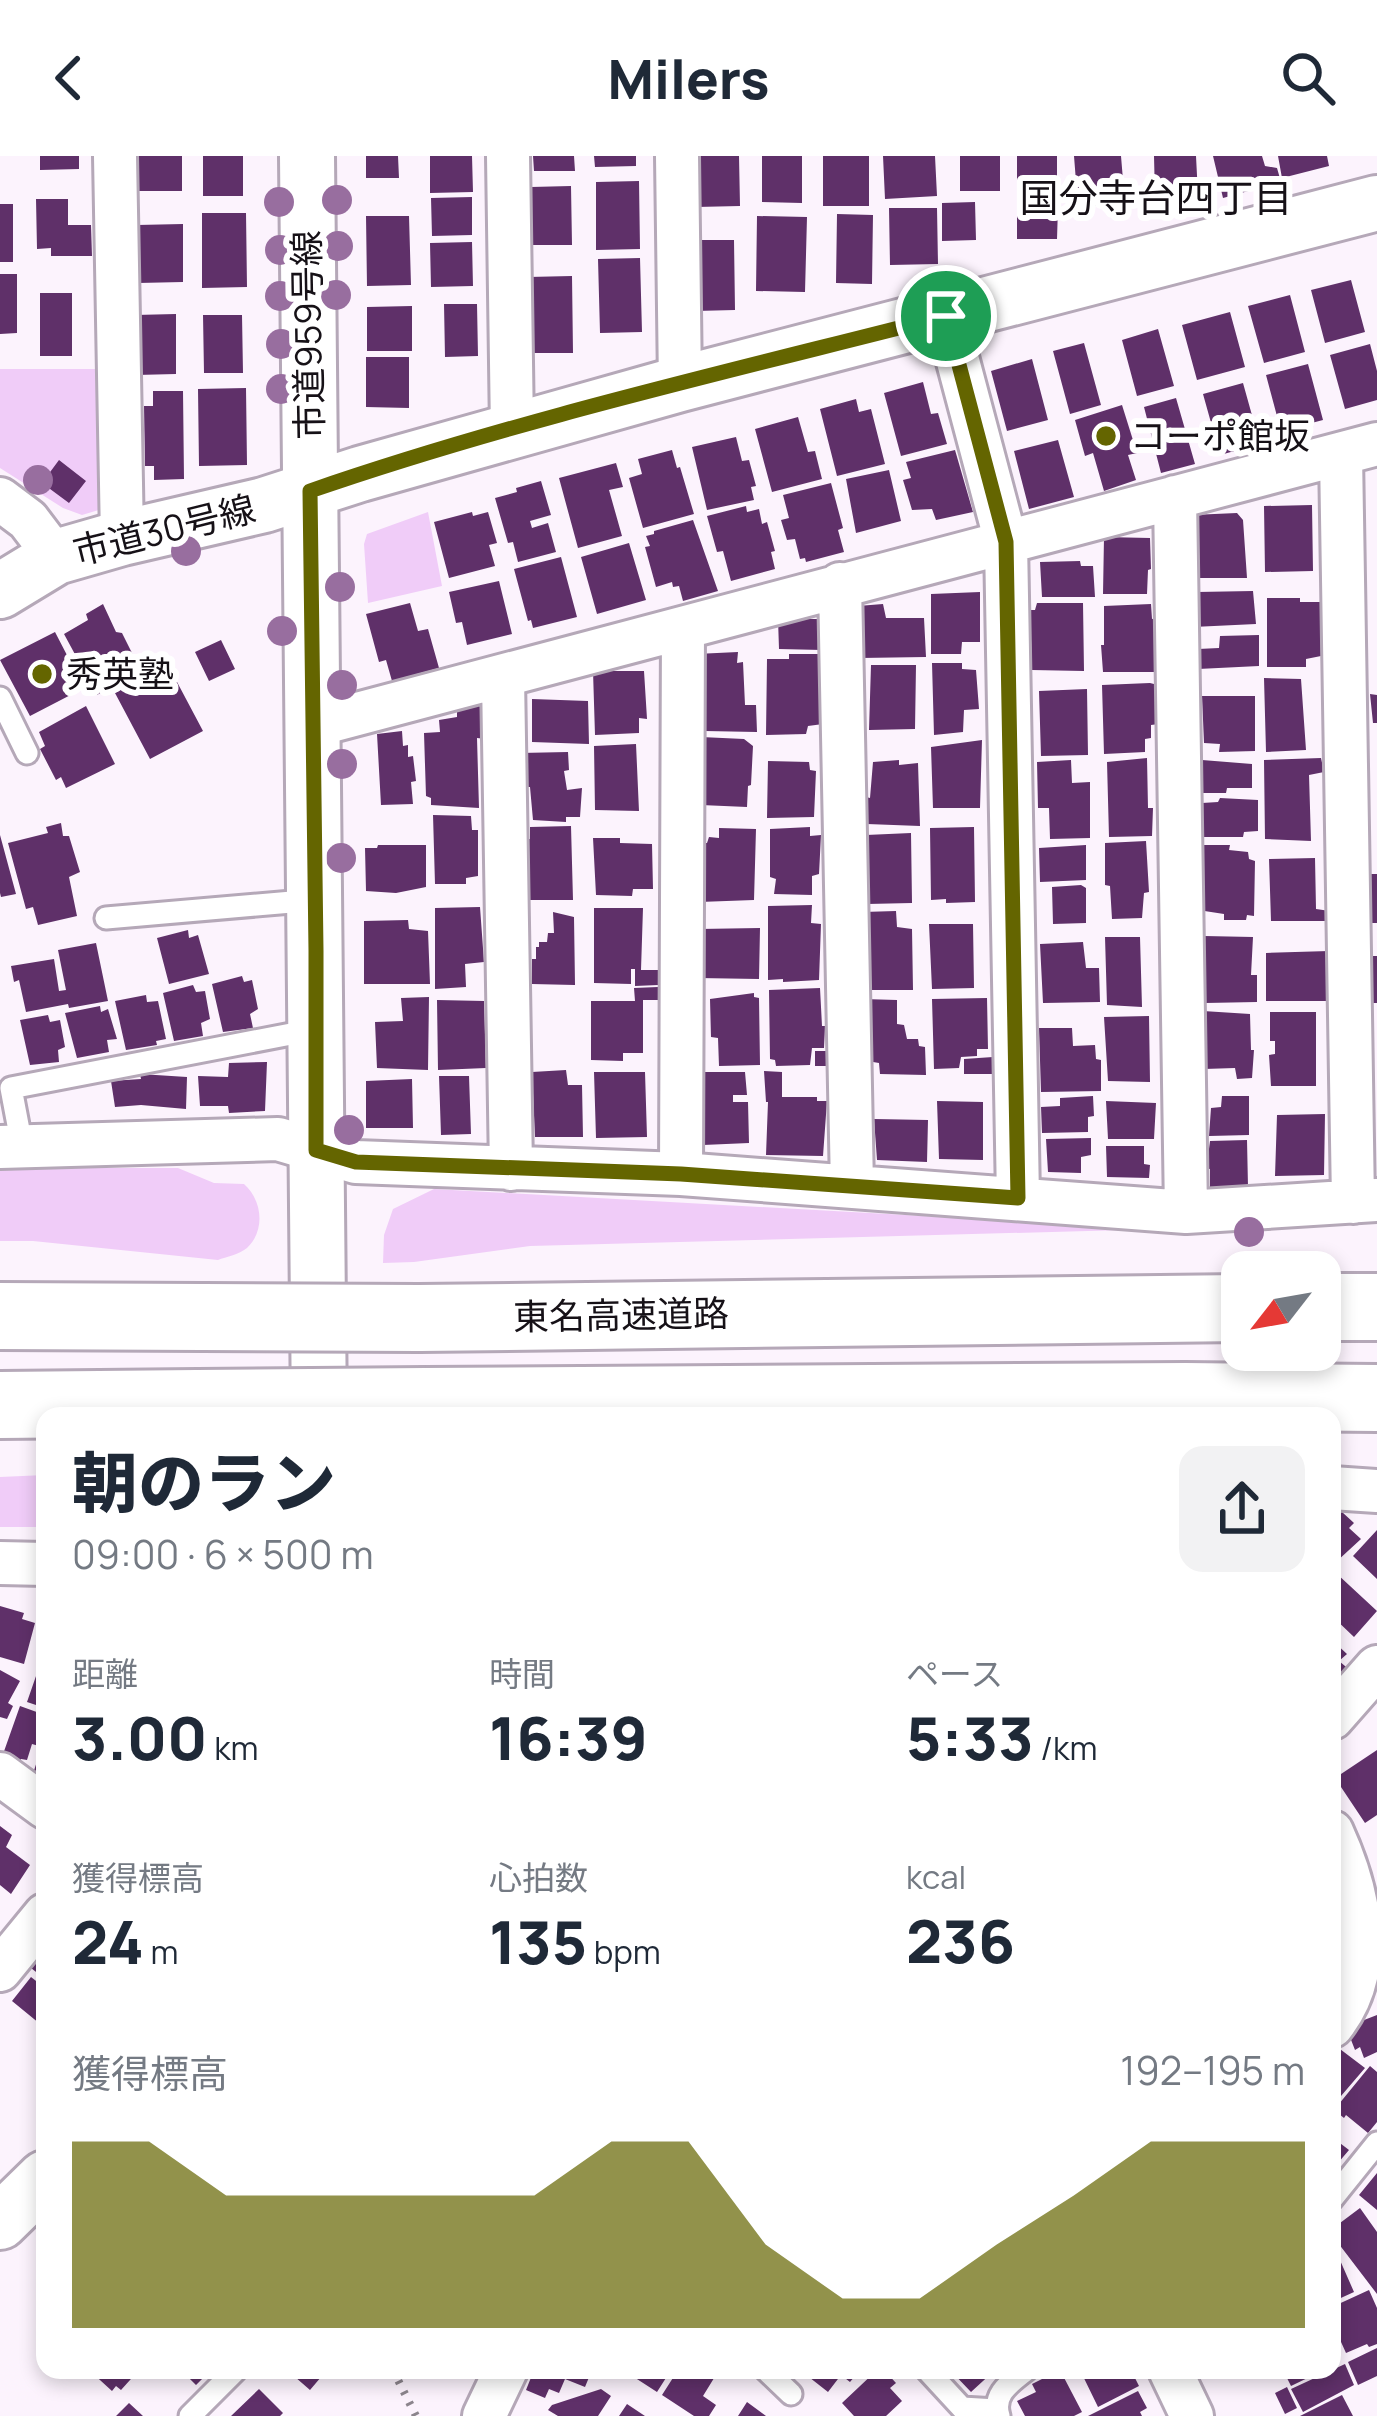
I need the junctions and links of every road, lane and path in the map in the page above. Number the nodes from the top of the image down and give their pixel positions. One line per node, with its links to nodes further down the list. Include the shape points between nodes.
1 (115, 156): 13 (street)
2 (307, 156): 10 (street, 市道959号線)
3 (508, 156): 8 (street)
4 (676, 156): 7 (street)
5 (1377, 203): 6 (street, 市道30号線)
6 (946, 316): 7 (street, 市道30号線); 14 (street)
7 (680, 384): 8 (street, 市道30号線)
8 (512, 430): 10 (street, 市道30号線)
9 (1359, 449): 11 (street); 32 (street)
10 (310, 491): 13 (street, 市道30号線); 21 (street, 市道959号線)
11 (1175, 497): 14 (street); 33 (street)
12 (0, 499): 15 (street)
13 (122, 538): 15 (street, 市道30号線)
14 (1006, 542): 16 (street); 31 (street)
15 (56, 557): 17 (street, 市道30号線)
16 (840, 584): 18 (street); 30 (street)
17 (0, 590)
18 (683, 628): 19 (street); 29 (street)
19 (503, 677): 21 (street); 28 (street)
20 (0, 698): 22 (lane)
21 (312, 726): 23 (street, 市道959号線)
22 (27, 753)
23 (315, 899): 24 (lane); 25 (street, 市道959号線)
24 (106, 918)
25 (316, 1030): 26 (lane, via 11,1088); 27 (street, 市道959号線)
26 (11, 1146): 27 (street, via 278,1139)
27 (316, 1156): 28 (street); 40 (street, 市道959号線)
28 (511, 1169): 29 (street)
29 (681, 1174): 30 (street)
30 (852, 1186): 31 (street)
31 (1018, 1198): 33 (street)
32 (1365, 1201): 33 (street)
33 (1186, 1212)
34 (1377, 1306): 35 (highway)
35 (1341, 1307)
36 (1221, 1308): 37 (highway, 東名高速道路, bridge)
37 (0, 1316)
38 (1377, 1398): 39 (highway, bridge)
39 (0, 1405)
40 (319, 1407)
41 (1341, 1489): 42 (street)
42 (1377, 1491)
43 (0, 1563): 44 (street)
44 (36, 1564)
45 (1377, 1667): 46 (street)
46 (1341, 1708)
47 (0, 1774): 48 (street)
48 (36, 1800)
49 (1341, 1857): 52 (street, via 1363,1940)
50 (36, 1926): 51 (street)
51 (0, 1970)
52 (1351, 2013)
53 (1377, 2143): 55 (lane)
54 (36, 2187): 56 (street)
55 (1341, 2188)
56 (0, 2222)
57 (227, 2379): 65 (lane)
58 (398, 2379): 66 (path)
59 (775, 2379): 63 (lane)
60 (935, 2379): 64 (lane, via 962,2408)
61 (1015, 2379): 64 (lane, via 1001,2391)
62 (1174, 2379): 67 (street)
63 (790, 2394)
64 (998, 2413)
65 (190, 2416)
66 (416, 2416)
67 (1192, 2416)

